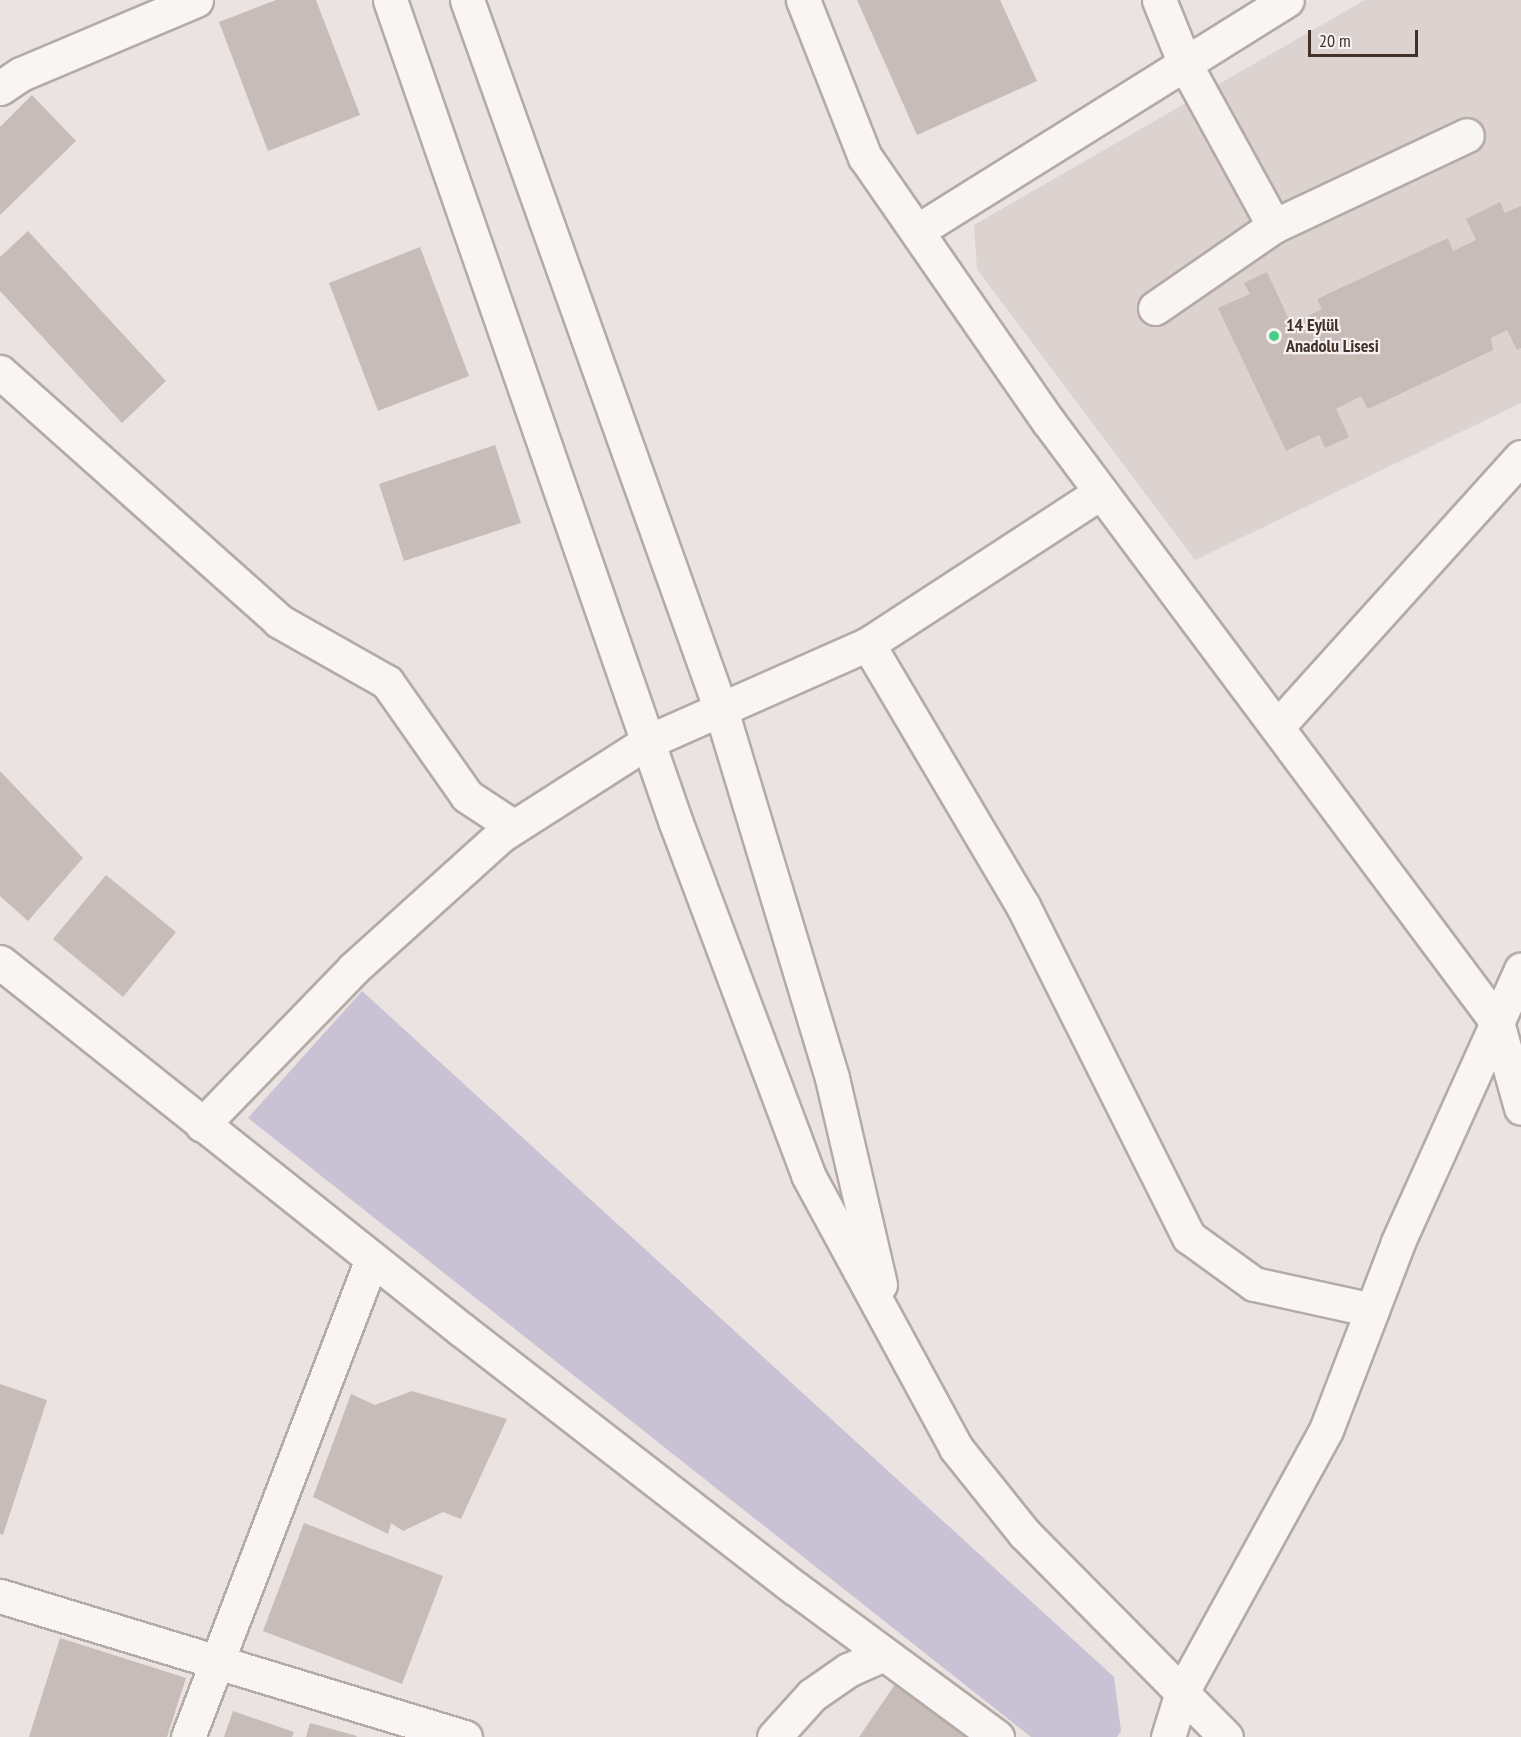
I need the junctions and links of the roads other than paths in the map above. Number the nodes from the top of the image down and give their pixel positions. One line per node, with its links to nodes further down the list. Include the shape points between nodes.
1 (390, 0): 19 (street)
2 (467, 0): 17 (street)
3 (803, 0): 11 (street, via 865,157)
4 (1158, 0): 7 (street)
5 (1287, 0): 7 (street)
6 (192, 1): 8 (street, via 21,74)
7 (1185, 64): 10 (street); 11 (street)
8 (0, 88)
9 (1467, 135): 10 (street)
10 (1274, 226): 12 (street)
11 (916, 231): 15 (street)
12 (1155, 308)
13 (0, 372): 20 (street, via 279,621 387,682 467,796)
14 (1521, 457): 18 (street)
15 (1101, 492): 16 (street); 18 (street)
16 (868, 644): 17 (street); 27 (street, via 1023,906 1189,1237 1254,1284)
17 (721, 711): 19 (street); 28 (street, via 832,1078)
18 (1277, 727): 23 (street)
19 (647, 742): 20 (street); 28 (street, via 808,1175)
20 (514, 827): 25 (street, via 353,969)
21 (0, 962): 25 (street)
22 (1521, 970): 23 (street)
23 (1497, 1022): 24 (street); 27 (street)
24 (1521, 1108)
25 (202, 1125): 26 (street)
26 (372, 1259): 30 (street); 31 (street)
27 (1371, 1310): 32 (street, via 1326,1430)
28 (890, 1324): 32 (street, via 956,1448 1024,1533)
29 (0, 1596): 31 (street)
30 (884, 1654): 35 (street, via 848,1670 812,1695); 36 (street)
31 (215, 1661): 33 (street); 34 (street)
32 (1182, 1692): 37 (street); 38 (street)
33 (188, 1737)
34 (465, 1737)
35 (774, 1737)
36 (998, 1737)
37 (1168, 1737)
38 (1226, 1737)

